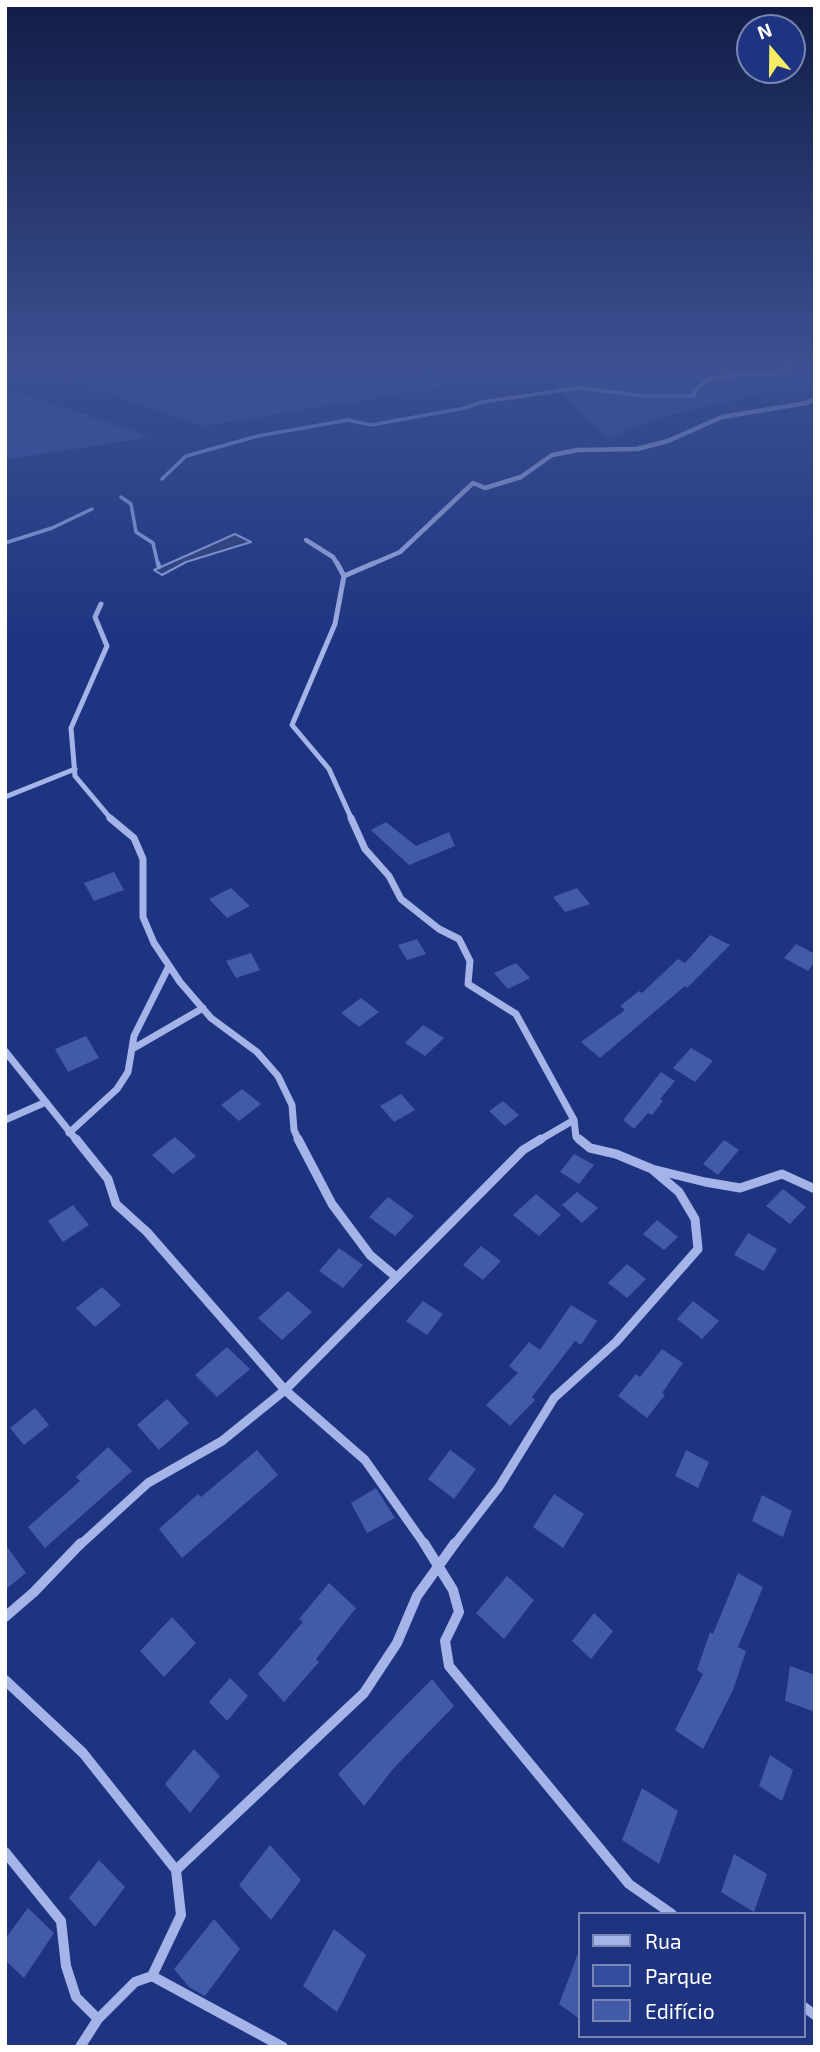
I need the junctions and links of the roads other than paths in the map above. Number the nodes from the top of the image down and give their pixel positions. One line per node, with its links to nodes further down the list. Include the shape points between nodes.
1 (551, 457): 3 (street, via 521,477 485,488 473,483 400,552)
2 (306, 540): 3 (street, via 333,557)
3 (344, 576): 13 (street, via 335,624 292,725 329,769 365,849 389,876 401,899 459,939 470,961 468,984 516,1014)
4 (101, 604): 5 (street, via 95,617 107,646 71,728)
5 (75, 769): 6 (street); 7 (street, via 75,776 108,817 134,838 143,859 143,917)
6 (5, 797)
7 (169, 966): 8 (street); 9 (street, via 134,1036)
8 (203, 1008): 9 (street); 17 (street, via 257,1052 278,1076 292,1105 294,1130 332,1204 370,1255)
9 (134, 1048): 14 (street, via 128,1072 117,1089)
10 (5, 1051): 11 (street)
11 (46, 1102): 12 (street); 14 (street)
12 (5, 1120)
13 (574, 1120): 15 (street, via 576,1137 590,1148); 17 (street, via 523,1150)
14 (68, 1133): 18 (street, via 108,1179 116,1204 147,1232)
15 (652, 1169): 16 (street, via 740,1188 782,1174); 19 (street, via 679,1192 695,1219 698,1249 615,1342 554,1398 499,1487)
16 (815, 1189)
17 (396, 1276): 18 (street)
18 (285, 1390): 19 (street, via 365,1460); 20 (street, via 222,1441 148,1483)
19 (439, 1564): 23 (street, via 364,1693); 24 (street, via 459,1612 445,1641 449,1666 629,1884)
20 (5, 1617)
21 (5, 1680): 23 (street, via 83,1753)
22 (5, 1852): 26 (street, via 61,1921 66,1966 76,1997)
23 (176, 1870): 25 (street, via 181,1915)
24 (669, 1912)
25 (152, 1976): 26 (street, via 135,1982); 28 (street)
26 (98, 2020): 27 (street)
27 (80, 2047)
28 (283, 2047)

